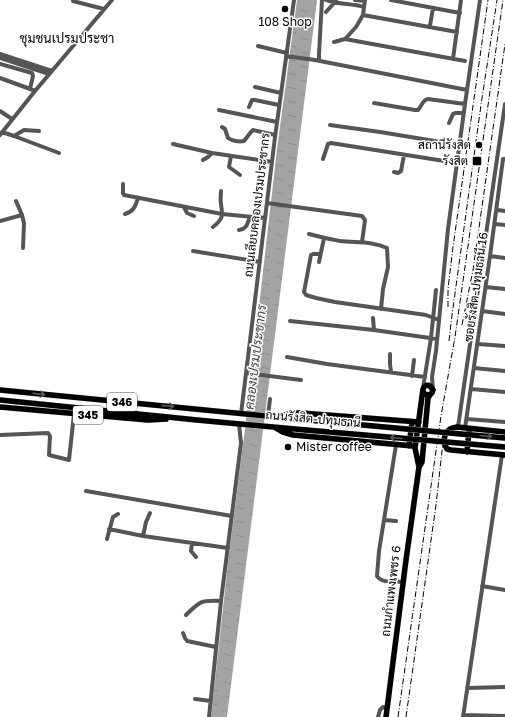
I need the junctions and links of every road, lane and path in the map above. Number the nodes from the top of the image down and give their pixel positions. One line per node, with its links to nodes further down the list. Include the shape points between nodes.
1 (112, 0): 14 (street)
2 (294, 0): 24 (street, ถนนเลียบคลองเปรมประชากร)
3 (322, 0): 28 (street)
4 (326, 0): 11 (street)
5 (355, 0): 6 (street)
6 (365, 0): 12 (street)
7 (391, 0): 13 (street)
8 (461, 0): 16 (street)
9 (480, 0): 35 (street)
10 (73, 1): 14 (street)
11 (336, 1): 12 (street); 15 (street)
12 (364, 7): 17 (street)
13 (433, 8): 16 (street); 18 (street)
14 (104, 9): 31 (street)
15 (326, 12)
16 (460, 12): 19 (street)
17 (363, 15): 18 (street); 20 (street)
18 (430, 26): 19 (street)
19 (457, 32): 27 (street)
20 (345, 39): 21 (street); 27 (street)
21 (334, 42)
22 (258, 46): 24 (street)
23 (0, 54): 26 (street)
24 (287, 55): 28 (street); 36 (street, ถนนเลียบคลองเปรมประชากร)
25 (0, 58): 26 (street)
26 (7, 58): 31 (street)
27 (453, 60): 29 (street)
28 (317, 61): 35 (street)
29 (465, 61)
30 (0, 64): 34 (street, via 32,73)
31 (51, 72): 34 (street)
32 (0, 78): 34 (street)
33 (255, 87): 36 (street)
34 (33, 90): 45 (street)
35 (467, 90): 38 (street)
36 (281, 93): 40 (street, ถนนเลียบคลองเปรมประชากร)
37 (374, 103): 38 (street, via 415,110 428,99)
38 (465, 104): 44 (street)
39 (505, 104): 141 (street)
40 (279, 105): 41 (street, via 252,100); 46 (street, ถนนเลียบคลองเปรมประชากร)
41 (249, 107)
42 (219, 110): 46 (street)
43 (0, 111): 45 (street)
44 (464, 113): 47 (street, via 453,114); 55 (street)
45 (12, 119): 51 (street)
46 (277, 122): 52 (street, ถนนเลียบคลองเปรมประชากร)
47 (449, 123)
48 (330, 125): 55 (street)
49 (222, 127): 52 (street, via 230,140 242,142 254,130)
50 (39, 131): 53 (street, via 24,130)
51 (1, 134): 53 (street)
52 (275, 135): 63 (street, ถนนเลียบคลองเปรมประชากร)
53 (14, 136): 57 (street)
54 (173, 144): 56 (street)
55 (459, 145): 64 (street)
56 (212, 153): 59 (street); 62 (street)
57 (59, 154)
58 (404, 155): 60 (street, via 331,143 328,144); 64 (street); 65 (street, via 401,171)
59 (231, 156): 63 (street); 66 (street, via 229,167)
60 (323, 159)
61 (504, 159): 67 (street, ซอยรังสิต-ปทุมธานี 16)
62 (203, 160)
63 (272, 162): 72 (street, ถนนเลียบคลองเปรมประชากร)
64 (457, 163): 105 (street)
65 (394, 172)
66 (240, 175)
67 (503, 177): 74 (street, ซอยรังสิต-ปทุมธานี 16)
68 (123, 184): 70 (street, via 123,194)
69 (221, 191): 77 (street)
70 (138, 198): 73 (street); 76 (street, via 133,210)
71 (16, 201): 78 (street)
72 (268, 203): 81 (street, ถนนเลียบคลองเปรมประชากร); 89 (street, via 362,216)
73 (184, 207): 77 (street); 79 (street, via 187,213)
74 (497, 210): 75 (street); 83 (street, ซอยรังสิต-ปทุมธานี 16)
75 (505, 211)
76 (125, 214)
77 (222, 214): 80 (street); 85 (street)
78 (22, 215): 82 (street); 90 (street)
79 (194, 216)
80 (250, 217): 81 (street); 86 (street, via 246,228)
81 (265, 218): 95 (street, ถนนเลียบคลองเปรมประชากร)
82 (0, 221)
83 (495, 224): 84 (street); 93 (street, ซอยรังสิต-ปทุมธานี 16)
84 (505, 225)
85 (214, 227)
86 (239, 230)
87 (309, 234): 88 (street)
88 (324, 238): 89 (street); 92 (street)
89 (362, 242): 100 (street, via 387,248 388,267)
90 (23, 248)
91 (193, 251): 95 (street)
92 (320, 254): 96 (street); 100 (street, via 313,254 310,257 304,292 306,295)
93 (490, 256): 94 (street); 97 (street, ซอยรังสิต-ปทุมธานี 16)
94 (505, 258)
95 (260, 262): 118 (street, ถนนเลียบคลองเปรมประชากร)
96 (319, 262)
97 (486, 287): 98 (street); 101 (street, ซอยรังสิต-ปทุมธานี 16)
98 (505, 289)
99 (436, 290): 104 (street)
100 (381, 309): 104 (street)
101 (482, 311): 102 (street); 110 (street, ซอยรังสิต-ปทุมธานี 16)
102 (505, 314)
103 (373, 318): 107 (street)
104 (433, 318): 105 (street); 108 (street)
105 (439, 320): 109 (street)
106 (290, 321): 107 (street)
107 (374, 330): 108 (street)
108 (431, 338): 109 (street); 121 (street)
109 (437, 339): 120 (street)
110 (478, 344): 111 (street); 115 (street, ซอยรังสิต-ปทุมธานี 16)
111 (505, 346)
112 (390, 354): 117 (street)
113 (287, 357): 117 (street)
114 (414, 360): 119 (street)
115 (474, 368): 116 (street); 124 (street, ซอยรังสิต-ปทุมธานี 16)
116 (505, 371)
117 (392, 372): 119 (street)
118 (247, 373): 122 (street); 132 (street, ถนนเลียบคลองเปรมประชากร)
119 (412, 376): 121 (street)
120 (432, 377): 123 (street); 126 (street)
121 (425, 378): 123 (street)
122 (301, 380)
123 (424, 388): 126 (main road, via 430,386); 126 (main road, via 425,395); 137 (main road, ถนนกำแพงเพชร 6)
124 (471, 388): 127 (street); 135 (street, ซอยรังสิต-ปทุมธานี 16)
125 (0, 390): 132 (main road, ถนนรังสิต-ปทุมธานี / 346, one-way to 132)
126 (431, 392): 152 (main road, ถนนกำแพงเพชร 6, via 428,398 422,462)
127 (505, 392)
128 (270, 398): 133 (street)
129 (0, 400): 134 (main road, ถนนรังสิต-ปทุมธานี / 346)
130 (0, 408): 131 (main road, 345)
131 (74, 414): 134 (main road, 345, via 156,421); 144 (street, via 69,460 49,455 48,432)
132 (243, 414): 133 (main road, ถนนรังสิต-ปทุมธานี / 346)
133 (270, 417): 136 (main road, via 301,413); 145 (main road, ถนนรังสิต-ปทุมธานี / 346, one-way to 145, bridge)
134 (176, 418): 139 (main road, ถนนรังสิต-ปทุมธานี / 346)
135 (466, 419): 138 (street); 142 (street, ซอยรังสิต-ปทุมธานี 16)
136 (412, 422): 137 (main road); 147 (main road)
137 (418, 422): 149 (main road, ถนนกำแพงเพชร 6)
138 (505, 422)
139 (241, 424): 140 (main road, ถนนรังสิต-ปทุมธานี / 346); 156 (street)
140 (275, 427): 146 (main road, via 294,435); 148 (main road, ถนนรังสิต-ปทุมธานี / 346, one-way to 140, bridge)
141 (458, 427): 142 (main road); 150 (main road, via 447,431 445,447)
142 (467, 428): 143 (main road); 150 (main road)
143 (505, 432)
144 (0, 436)
145 (505, 438)
146 (396, 445): 147 (main road); 157 (street)
147 (409, 446): 149 (main road)
148 (505, 447)
149 (415, 448): 152 (main road, ถนนกำแพงเพชร 6)
150 (467, 452): 151 (main road)
151 (504, 455): 166 (street)
152 (419, 467): 165 (main road, ถนนกำแพงเพชร 6)
153 (86, 492): 156 (street)
154 (118, 514): 159 (street, via 113,517)
155 (150, 514): 160 (street)
156 (232, 516): 163 (street)
157 (384, 520): 158 (street); 165 (street, via 377,576 383,581)
158 (396, 521)
159 (110, 529): 160 (street); 161 (street)
160 (142, 536): 162 (street)
161 (107, 539)
162 (192, 543): 163 (street); 164 (street, via 191,551)
163 (228, 548): 168 (street)
164 (196, 557)
165 (403, 582): 176 (main road, ถนนกำแพงเพชร 6)
166 (482, 586): 167 (street); 173 (street)
167 (505, 590)
168 (221, 601): 169 (street, via 198,603); 171 (street)
169 (186, 615)
170 (183, 634): 171 (street, via 187,641)
171 (216, 647): 175 (street)
172 (505, 687): 173 (street)
173 (467, 688): 177 (street)
174 (195, 699): 175 (street)
175 (211, 701): 179 (street)
176 (388, 707): 180 (street, via 380,710); 181 (main road, ถนนกำแพงเพชร 6)
177 (463, 716): 178 (street)
178 (505, 716)
179 (209, 717)
180 (378, 717)
181 (386, 717)

